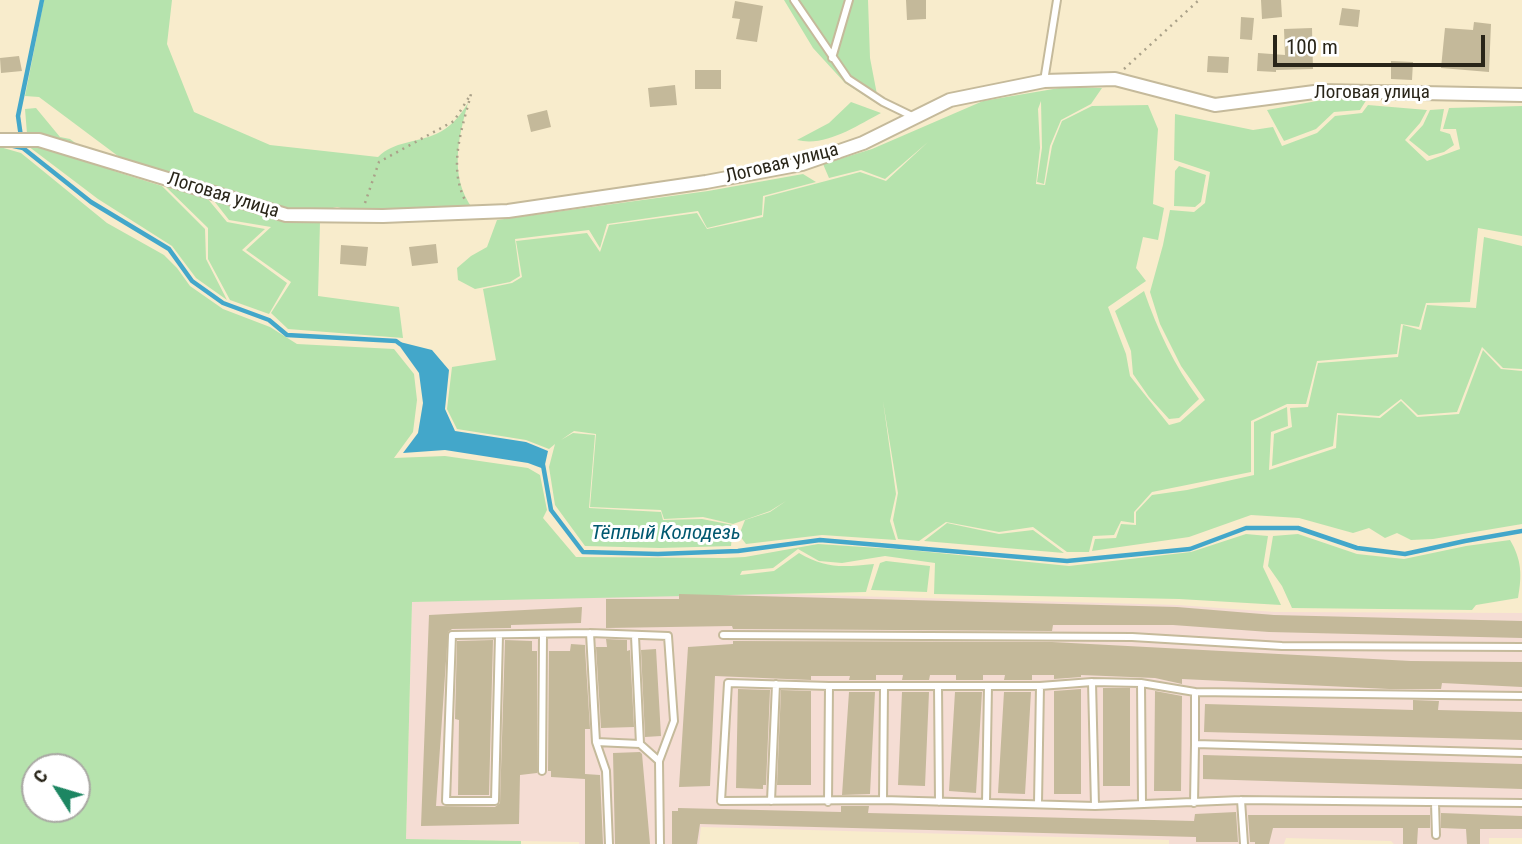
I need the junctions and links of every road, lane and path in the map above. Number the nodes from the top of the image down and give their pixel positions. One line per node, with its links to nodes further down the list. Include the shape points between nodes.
1 (794, 0): 5 (lane)
2 (849, 0): 5 (lane)
3 (1057, 0): 7 (lane)
4 (1199, 0): 6 (path)
5 (832, 58): 9 (lane, via 848,79)
6 (1115, 79): 7 (street, Логовая улица); 8 (street, Логовая улица, via 1215,105 1322,91)
7 (1044, 80): 9 (street, Логовая улица, via 950,100)
8 (1522, 95)
9 (914, 117): 11 (street, Логовая улица, via 863,143 802,164 706,182)
10 (0, 140): 12 (street, Логовая улица, via 39,139 286,215)
11 (471, 213): 12 (street, Логовая улица); 12 (path, via 459,189 456,156 471,94 454,121 379,162 368,199)
12 (354, 216)
13 (590, 633): 15 (lane); 17 (lane); 29 (lane)
14 (499, 635): 14 (lane, via 452,635 446,801 495,801); 15 (lane)
15 (543, 635): 34 (lane)
16 (723, 635): 18 (lane, via 1132,637 1282,646)
17 (635, 636): 30 (lane); 33 (lane, via 668,636 674,720)
18 (1522, 648)
19 (1092, 682): 20 (lane); 26 (lane); 46 (lane)
20 (1141, 683): 27 (lane); 45 (lane)
21 (776, 684): 22 (lane); 37 (lane); 37 (lane, via 727,683 721,801)
22 (829, 686): 23 (lane); 38 (lane)
23 (884, 686): 24 (lane); 35 (lane)
24 (938, 686): 25 (lane); 39 (lane)
25 (988, 686): 26 (lane); 40 (lane)
26 (1040, 686): 41 (lane)
27 (1195, 692): 28 (lane); 31 (lane)
28 (1522, 696)
29 (596, 743): 30 (lane); 48 (lane, via 607,771)
30 (640, 744): 33 (lane)
31 (1195, 744): 32 (lane); 42 (lane)
32 (1522, 753)
33 (659, 761): 49 (lane)
34 (542, 771)
35 (883, 800): 38 (lane); 39 (lane)
36 (1241, 800): 42 (lane); 43 (lane); 50 (lane)
37 (771, 801): 38 (lane)
38 (828, 802)
39 (939, 802): 40 (lane)
40 (986, 803): 41 (lane)
41 (1038, 803): 46 (lane)
42 (1194, 803): 45 (lane)
43 (1435, 803): 44 (lane); 47 (lane)
44 (1522, 803)
45 (1142, 804): 46 (lane)
46 (1095, 806)
47 (1436, 835)
48 (609, 844)
49 (660, 844)
50 (1244, 844)

